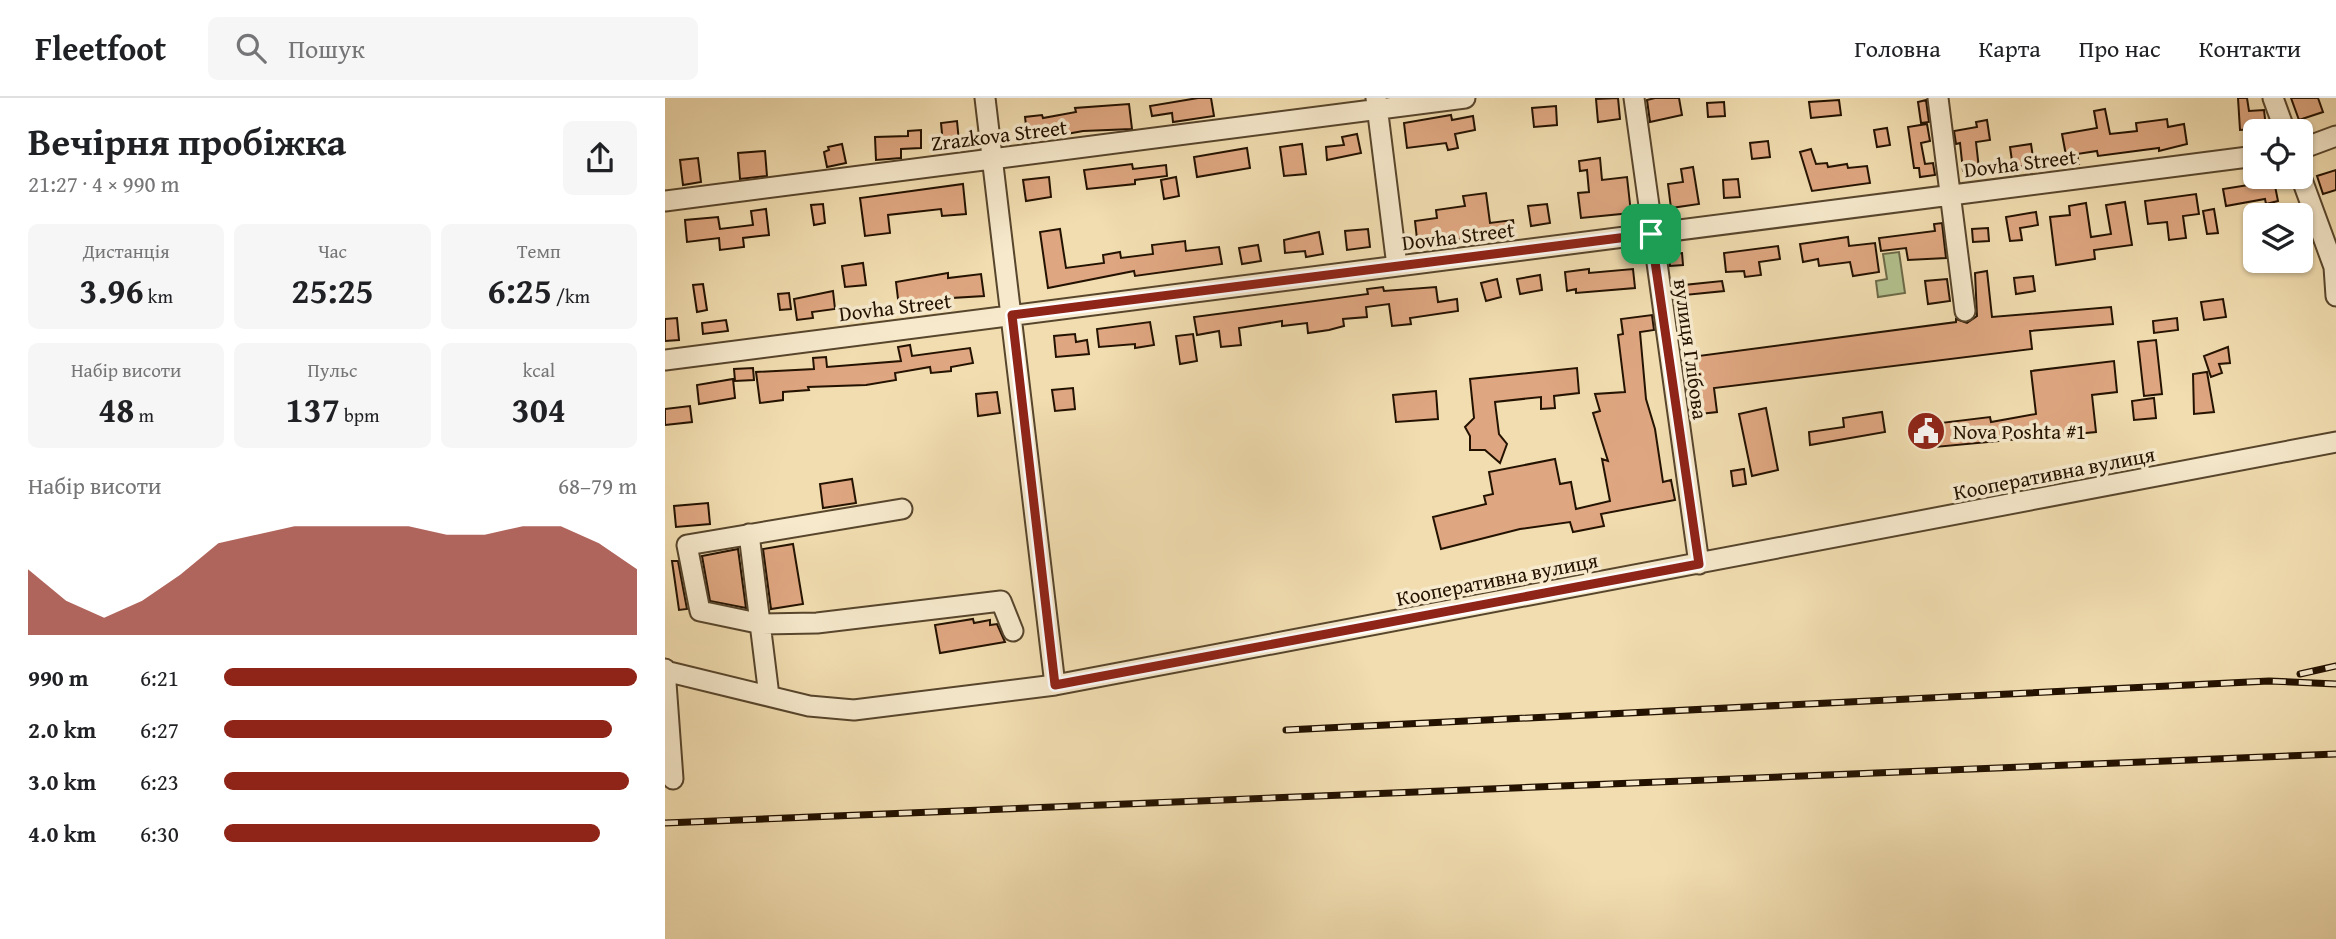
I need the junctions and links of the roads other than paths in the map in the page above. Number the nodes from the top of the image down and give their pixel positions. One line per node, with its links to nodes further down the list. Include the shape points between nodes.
1 (985, 98): 11 (street)
2 (1465, 98): 6 (street, Zrazkova Street)
3 (1634, 98): 15 (street, вулиця Глібова)
4 (1938, 98): 13 (street)
5 (2273, 98): 7 (street)
6 (1377, 104): 11 (street, Zrazkova Street); 16 (street)
7 (2281, 119)
8 (2336, 136): 9 (street)
9 (2313, 145)
10 (2243, 158): 13 (street, Dovha Street)
11 (993, 159): 14 (street, Zrazkova Street); 19 (street)
12 (2305, 189): 17 (street, via 2334,267)
13 (1950, 195): 15 (street, Dovha Street); 18 (street)
14 (665, 201)
15 (1651, 234): 16 (street, Dovha Street); 24 (street, вулиця Глібова)
16 (1397, 266): 19 (street, Dovha Street)
17 (2336, 296)
18 (1965, 311)
19 (1012, 315): 20 (street, Dovha Street); 28 (street)
20 (665, 360)
21 (2336, 442): 24 (street, Кооперативна вулиця)
22 (902, 509): 23 (street)
23 (749, 534): 25 (street); 25 (street, via 687,545 699,611)
24 (1699, 564): 28 (street, Кооперативна вулиця)
25 (762, 624): 26 (street, via 817,623 1001,601); 29 (street)
26 (1013, 631)
27 (665, 670): 29 (street, Кооперативна вулиця); 30 (street)
28 (1055, 685): 29 (street, Кооперативна вулиця, via 854,710)
29 (769, 696)
30 (673, 779)

